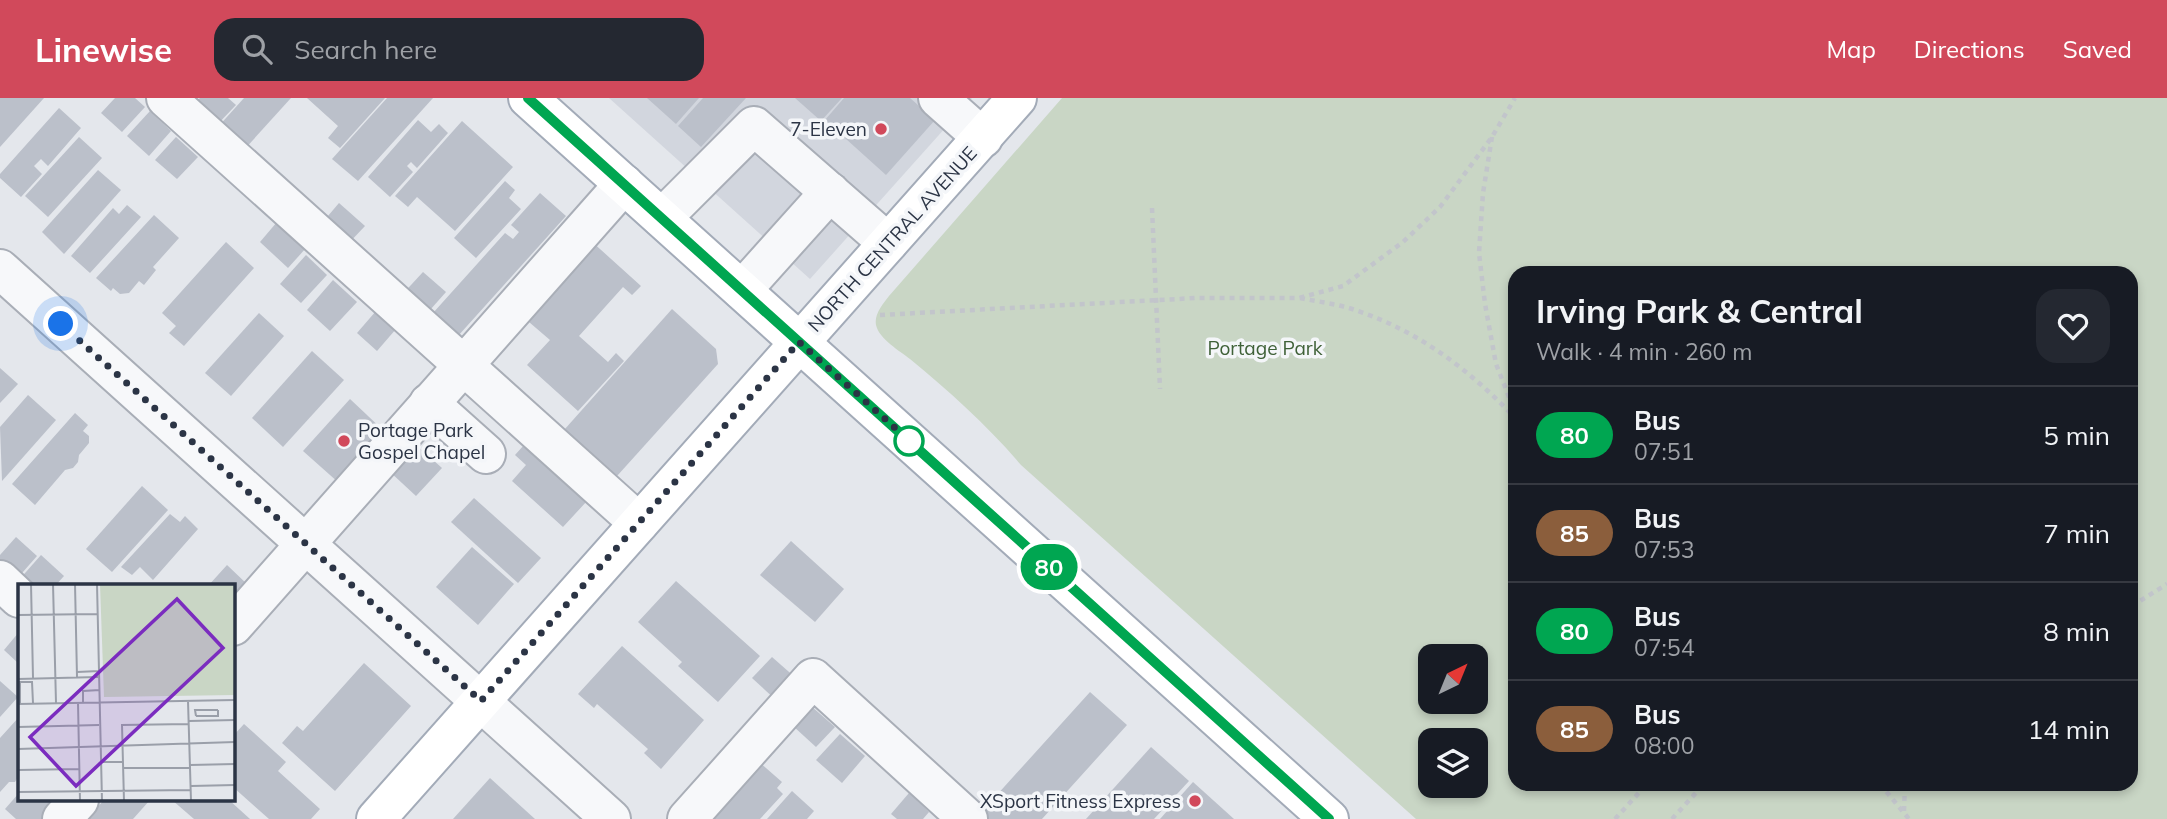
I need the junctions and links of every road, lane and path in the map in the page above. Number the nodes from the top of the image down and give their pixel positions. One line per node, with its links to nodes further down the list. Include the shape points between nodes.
1 (166, 98): 19 (street)
2 (528, 98): 8 (main road)
3 (938, 98): 7 (street)
4 (1017, 98): 7 (main road, NORTH CENTRAL AVENUE)
5 (1515, 98): 6 (path)
6 (1492, 137): 15 (path, via 1440,206 1403,242 1343,286); 21 (path, via 1479,253 1496,364)
7 (983, 138): 12 (main road, NORTH CENTRAL AVENUE)
8 (624, 184): 11 (main road); 19 (street)
9 (830, 192): 11 (street, via 754,126); 12 (street); 14 (street)
10 (1152, 208): 16 (path)
11 (662, 218): 14 (main road)
12 (888, 243): 18 (main road, NORTH CENTRAL AVENUE)
13 (0, 269): 26 (street)
14 (742, 290): 18 (main road)
15 (1299, 298): 16 (path); 23 (path, via 1356,310 1406,330 1487,387)
16 (1155, 300): 17 (path); 20 (path)
17 (880, 315)
18 (799, 342): 25 (main road, NORTH CENTRAL AVENUE); 44 (main road)
19 (463, 365): 22 (street); 25 (street)
20 (1160, 389)
21 (1508, 396)
22 (429, 403): 24 (street); 26 (street)
23 (1508, 409)
24 (486, 454)
25 (639, 523): 32 (main road, NORTH CENTRAL AVENUE)
26 (305, 544): 31 (street); 32 (street)
27 (0, 580): 29 (street)
28 (2167, 584): 30 (path)
29 (18, 597)
30 (2138, 602)
31 (234, 625)
32 (481, 701): 40 (main road, NORTH CENTRAL AVENUE); 41 (street)
33 (1641, 791): 45 (path)
34 (1698, 791): 46 (path)
35 (1886, 791): 38 (path)
36 (1905, 791): 38 (path)
37 (77, 802): 39 (street)
38 (1904, 813): 47 (path)
39 (62, 819)
40 (376, 819)
41 (611, 819)
42 (687, 819): 43 (street, via 813,678)
43 (968, 819)
44 (1329, 819)
45 (1615, 819)
46 (1672, 819)
47 (1909, 819)

